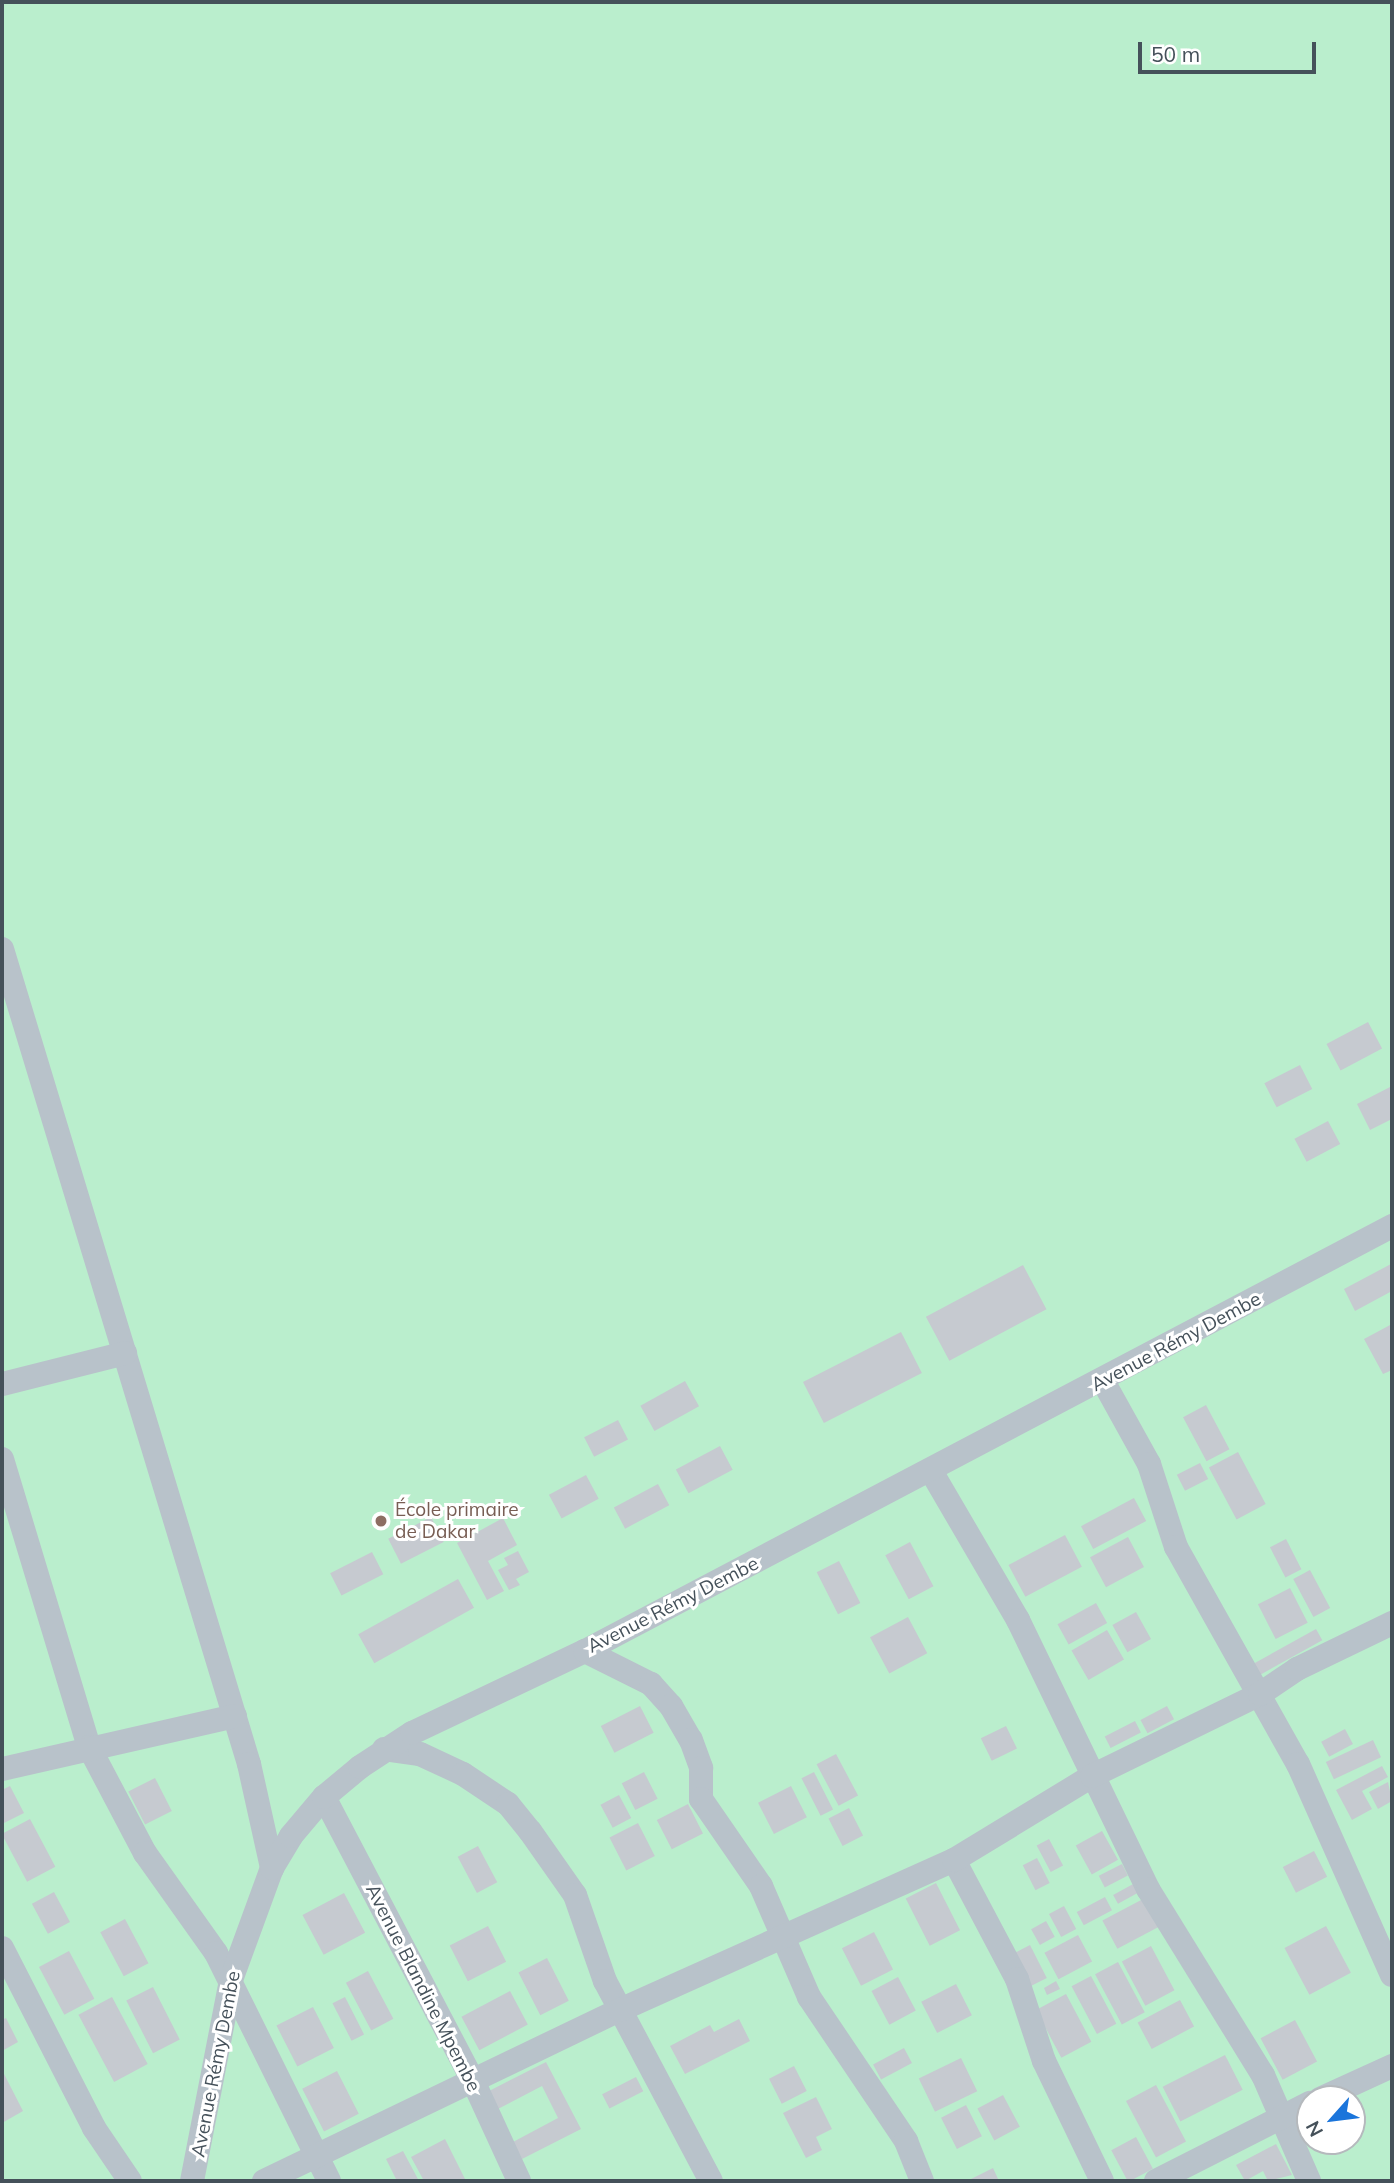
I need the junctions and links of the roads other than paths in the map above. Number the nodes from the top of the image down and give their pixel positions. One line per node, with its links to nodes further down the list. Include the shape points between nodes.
1 (2, 949): 3 (street)
2 (1392, 1226): 4 (street, Avenue Rémy Dembe)
3 (125, 1353): 5 (street); 13 (street)
4 (1102, 1381): 7 (street, Avenue Rémy Dembe); 12 (street, via 1149,1464 1176,1547)
5 (2, 1384)
6 (2, 1459): 14 (street)
7 (931, 1471): 11 (street, Avenue Rémy Dembe); 17 (street, via 1018,1620)
8 (1392, 1623): 9 (street)
9 (1364, 1636): 10 (street); 12 (street, via 1297,1669)
10 (1392, 1644)
11 (585, 1651): 15 (street, Avenue Rémy Dembe); 21 (street, via 660,1689 691,1740 701,1768 701,1799 761,1886)
12 (1260, 1695): 17 (street); 23 (street, via 1298,1764)
13 (234, 1716): 14 (street); 20 (street)
14 (89, 1747): 16 (street); 24 (street, via 145,1853)
15 (384, 1749): 18 (street, Avenue Rémy Dembe); 25 (street, via 440,1762 508,1804 575,1895)
16 (2, 1769)
17 (1092, 1776): 19 (street); 30 (street, via 1148,1889 1195,1971 1230,2019)
18 (324, 1797): 20 (street, Avenue Rémy Dembe, via 291,1836); 27 (street, Avenue Blandine Mpembe)
19 (954, 1860): 21 (street, via 861,1898); 39 (street, via 1017,1979 1044,2061)
20 (272, 1868): 24 (street, Avenue Rémy Dembe)
21 (781, 1939): 25 (street); 38 (street, via 809,1997 906,2141)
22 (2, 1948): 32 (street, via 94,2128)
23 (1392, 1975)
24 (231, 1980): 31 (street); 33 (street, Avenue Rémy Dembe)
25 (620, 2010): 27 (street); 37 (street)
26 (1392, 2066): 28 (street)
27 (474, 2083): 31 (street); 36 (street, Avenue Blandine Mpembe)
28 (1351, 2085)
29 (1296, 2110): 30 (street)
30 (1282, 2116): 40 (street); 41 (street)
31 (318, 2159): 34 (street); 35 (street)
32 (130, 2181)
33 (192, 2181)
34 (264, 2181)
35 (329, 2181)
36 (519, 2181)
37 (711, 2181)
38 (922, 2181)
39 (1102, 2181)
40 (1156, 2181)
41 (1308, 2181)

